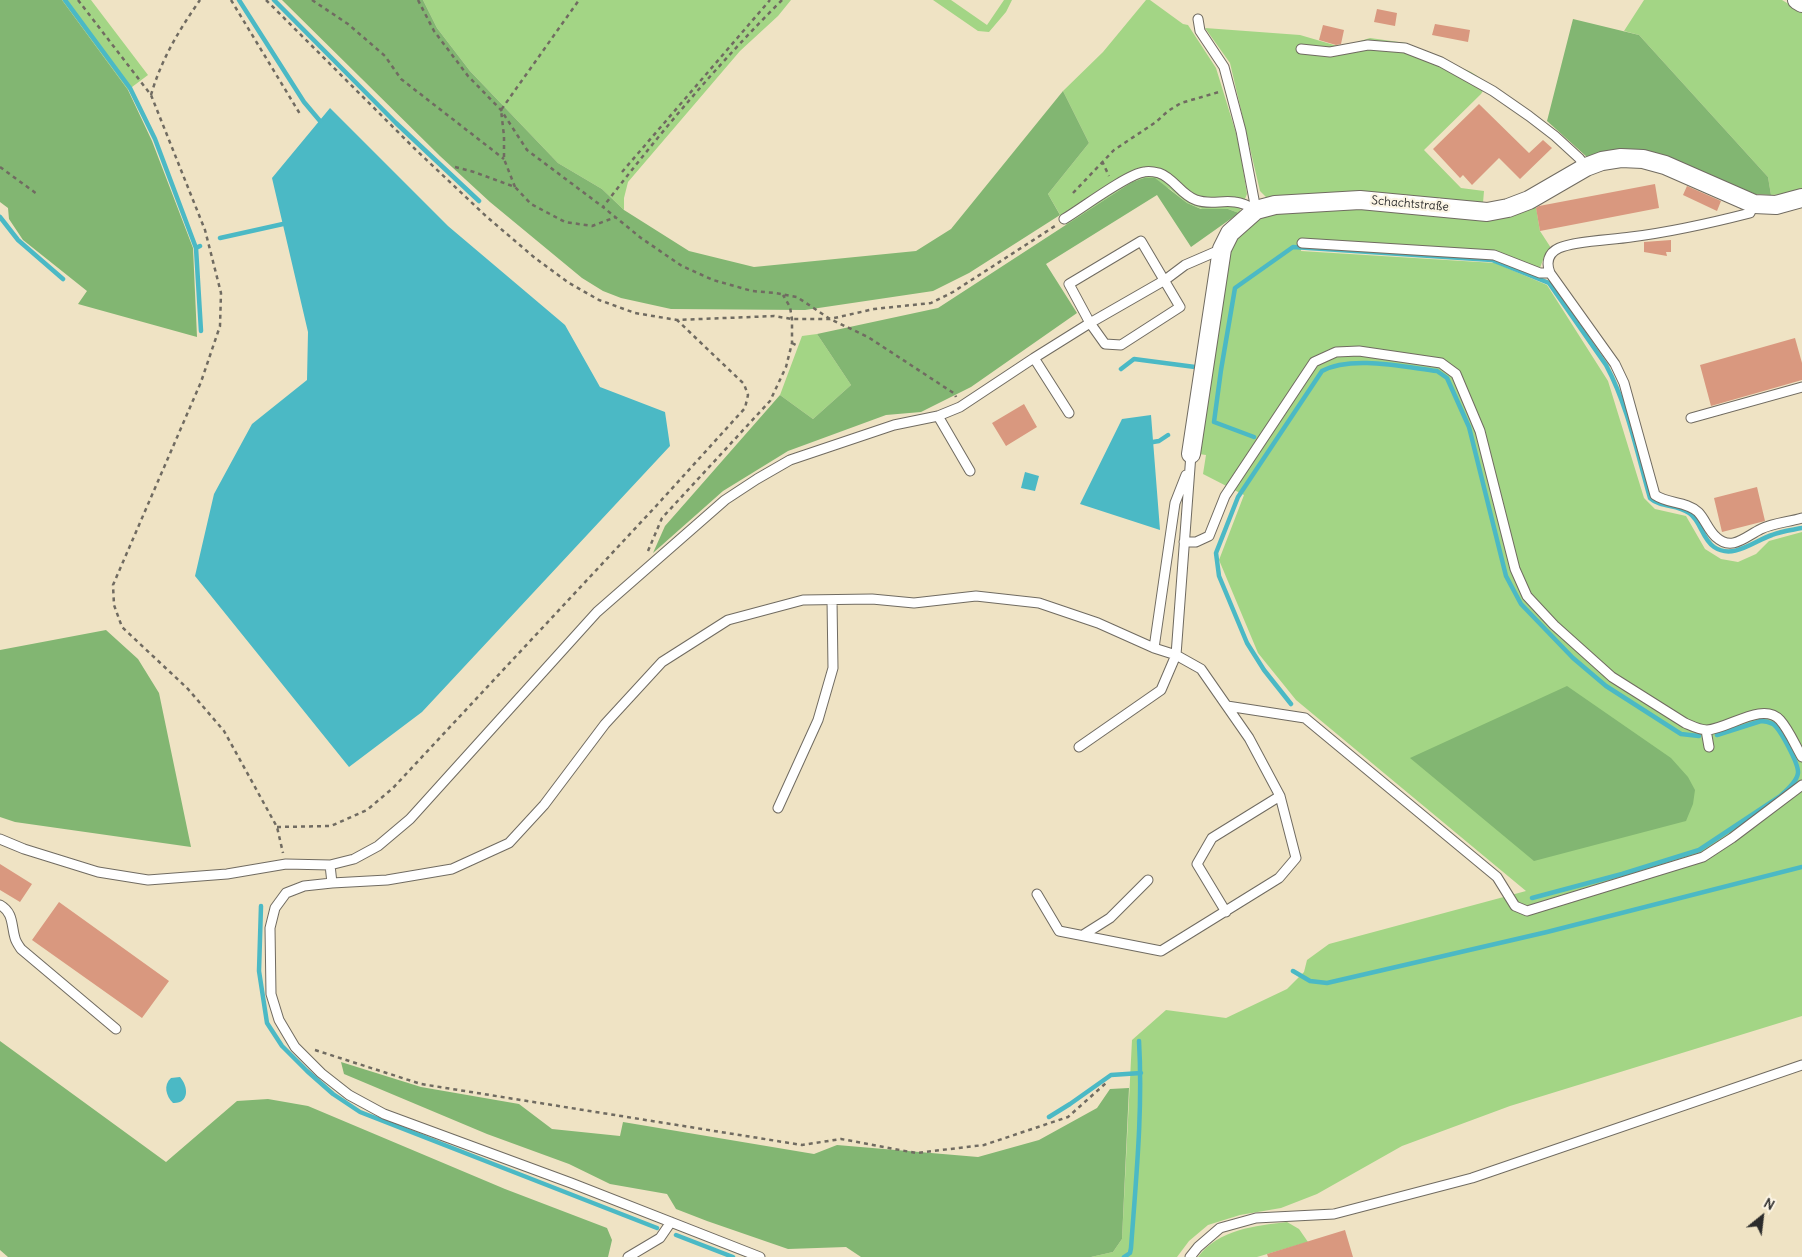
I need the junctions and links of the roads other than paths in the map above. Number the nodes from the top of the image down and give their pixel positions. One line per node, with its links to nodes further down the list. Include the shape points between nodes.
1 (1797, 0): 2 (street)
2 (1802, 3)
3 (1198, 19): 8 (lane, via 1200,31 1224,67 1241,131)
4 (1301, 48): 5 (lane, via 1330,52 1368,45 1406,48 1441,62 1529,116)
5 (1586, 167): 7 (street, Schachtstraße, via 1621,158 1643,159); 8 (street, Schachtstraße, via 1529,200 1487,212 1360,200 1275,205)
6 (1802, 198): 7 (street, Schachtstraße, via 1776,205)
7 (1754, 204): 12 (lane, via 1750,213 1710,223 1558,248 1550,256 1547,266)
8 (1256, 210): 9 (lane, via 1233,201 1196,200 1158,173 1143,172 1129,177); 11 (street, Schachtstraße, via 1230,233)
9 (1064, 219)
10 (1302, 244): 12 (lane, via 1494,255 1540,273)
11 (1222, 249): 13 (lane, via 1185,265); 20 (street, Schachtstraße)
12 (1550, 273): 22 (lane, via 1624,383 1655,495 1694,509 1714,536 1732,544 1761,529)
13 (1165, 280): 14 (lane); 14 (lane, via 1180,307 1121,345 1105,344); 14 (lane, via 1141,241 1070,284)
14 (1090, 323): 15 (lane)
15 (1034, 358): 17 (lane); 18 (lane, via 960,407)
16 (1802, 387): 19 (lane)
17 (1069, 413)
18 (938, 416): 21 (lane); 36 (lane, via 894,426 790,460 725,500 597,612 410,819 378,846)
19 (1691, 418)
20 (1190, 460): 23 (lane); 25 (lane, via 1175,503)
21 (970, 471)
22 (1802, 518)
23 (1184, 542): 26 (lane); 28 (lane, via 1196,542 1209,536 1225,496 1314,362 1336,352 1359,351 1440,363 1456,374 1480,431 1515,569 1527,596 1612,677 1685,723)
24 (832, 600): 25 (lane, via 914,603 976,596 1039,603 1098,623); 34 (lane, via 833,668 818,720); 38 (lane, via 803,600 728,620 662,662 605,724 544,805 509,843 452,869 387,880)
25 (1154, 648): 26 (lane)
26 (1176, 655): 27 (lane, via 1201,669); 29 (lane, via 1161,690)
27 (1227, 706): 32 (lane, via 1305,718 1497,877 1515,906 1527,910 1704,857); 33 (lane, via 1249,738)
28 (1706, 730): 30 (lane); 31 (lane, via 1768,713 1779,719)
29 (1079, 747)
30 (1710, 747)
31 (1802, 756)
32 (1802, 785)
33 (1280, 796): 41 (lane, via 1296,858 1279,878); 41 (lane, via 1212,838 1197,864)
34 (778, 808)
35 (0, 839): 36 (lane, via 98,872 148,880 227,874 286,864)
36 (330, 865): 38 (lane)
37 (1148, 880): 42 (lane, via 1110,918)
38 (332, 883): 45 (lane, via 304,886 286,893 276,908 270,928 271,994 279,1020 294,1047 349,1095 384,1114)
39 (1037, 894): 42 (lane, via 1059,931)
40 (0, 905): 43 (lane, via 12,919 15,940 22,949)
41 (1226, 912): 42 (lane, via 1162,951)
42 (1083, 935)
43 (116, 1029)
44 (1802, 1065): 48 (lane, via 1472,1178 1334,1214 1256,1218 1220,1228)
45 (670, 1222): 46 (lane, via 660,1238); 47 (lane)
46 (628, 1257)
47 (760, 1257)
48 (1190, 1257)

